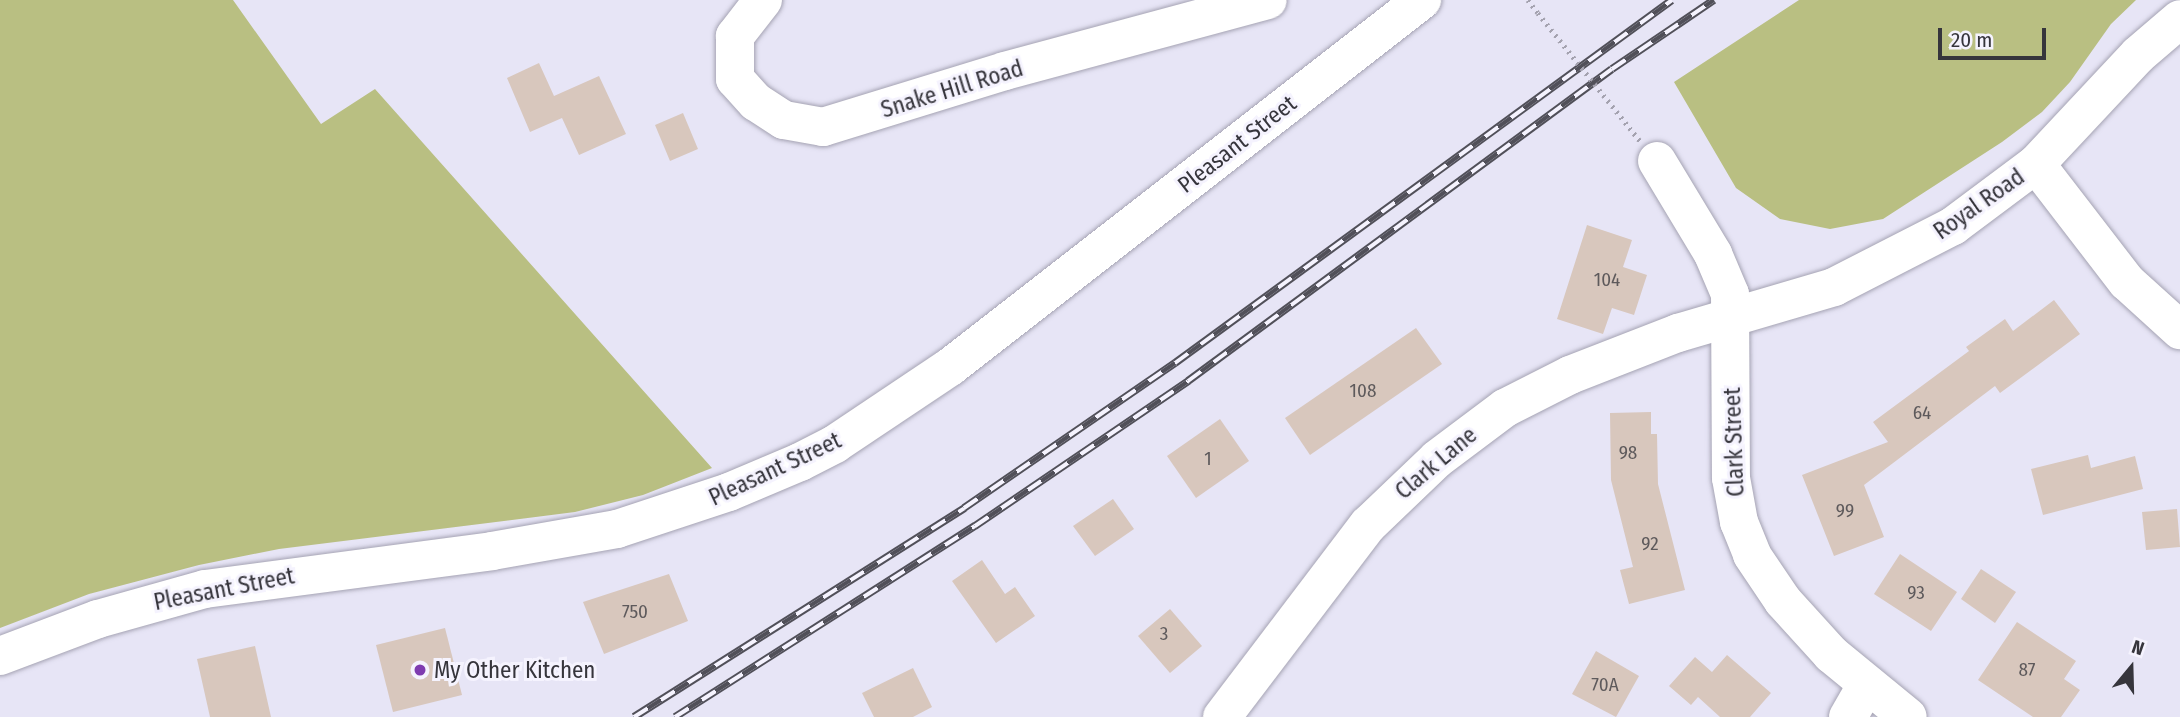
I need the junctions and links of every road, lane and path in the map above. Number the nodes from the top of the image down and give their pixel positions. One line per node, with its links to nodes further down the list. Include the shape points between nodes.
1 (763, 0): 2 (street, Snake Hill Road, via 735,36 735,79 756,102 784,120 823,127 1005,71)
2 (1268, 0)
3 (1422, 0): 10 (street, Pleasant Street, via 950,367 835,444 800,462 729,492 617,529 492,551 205,589 98,619)
4 (1528, 0): 6 (path, bridge)
5 (2180, 19): 7 (street, Royal Road, via 2138,55)
6 (1649, 151): 8 (street, Clark Street, via 1713,254 1730,294)
7 (2036, 164): 8 (street, Royal Road, via 1953,226 1864,275); 9 (street, via 2127,282)
8 (1731, 316): 11 (street, Clark Street, via 1731,465 1739,522 1761,572 1783,600 1831,654); 12 (street, Clark Lane, via 1570,375 1505,408 1437,459 1368,525)
9 (2180, 330)
10 (0, 656)
11 (1867, 684): 13 (street); 14 (street, Clark Street)
12 (1222, 717)
13 (1848, 717)
14 (1909, 717)

